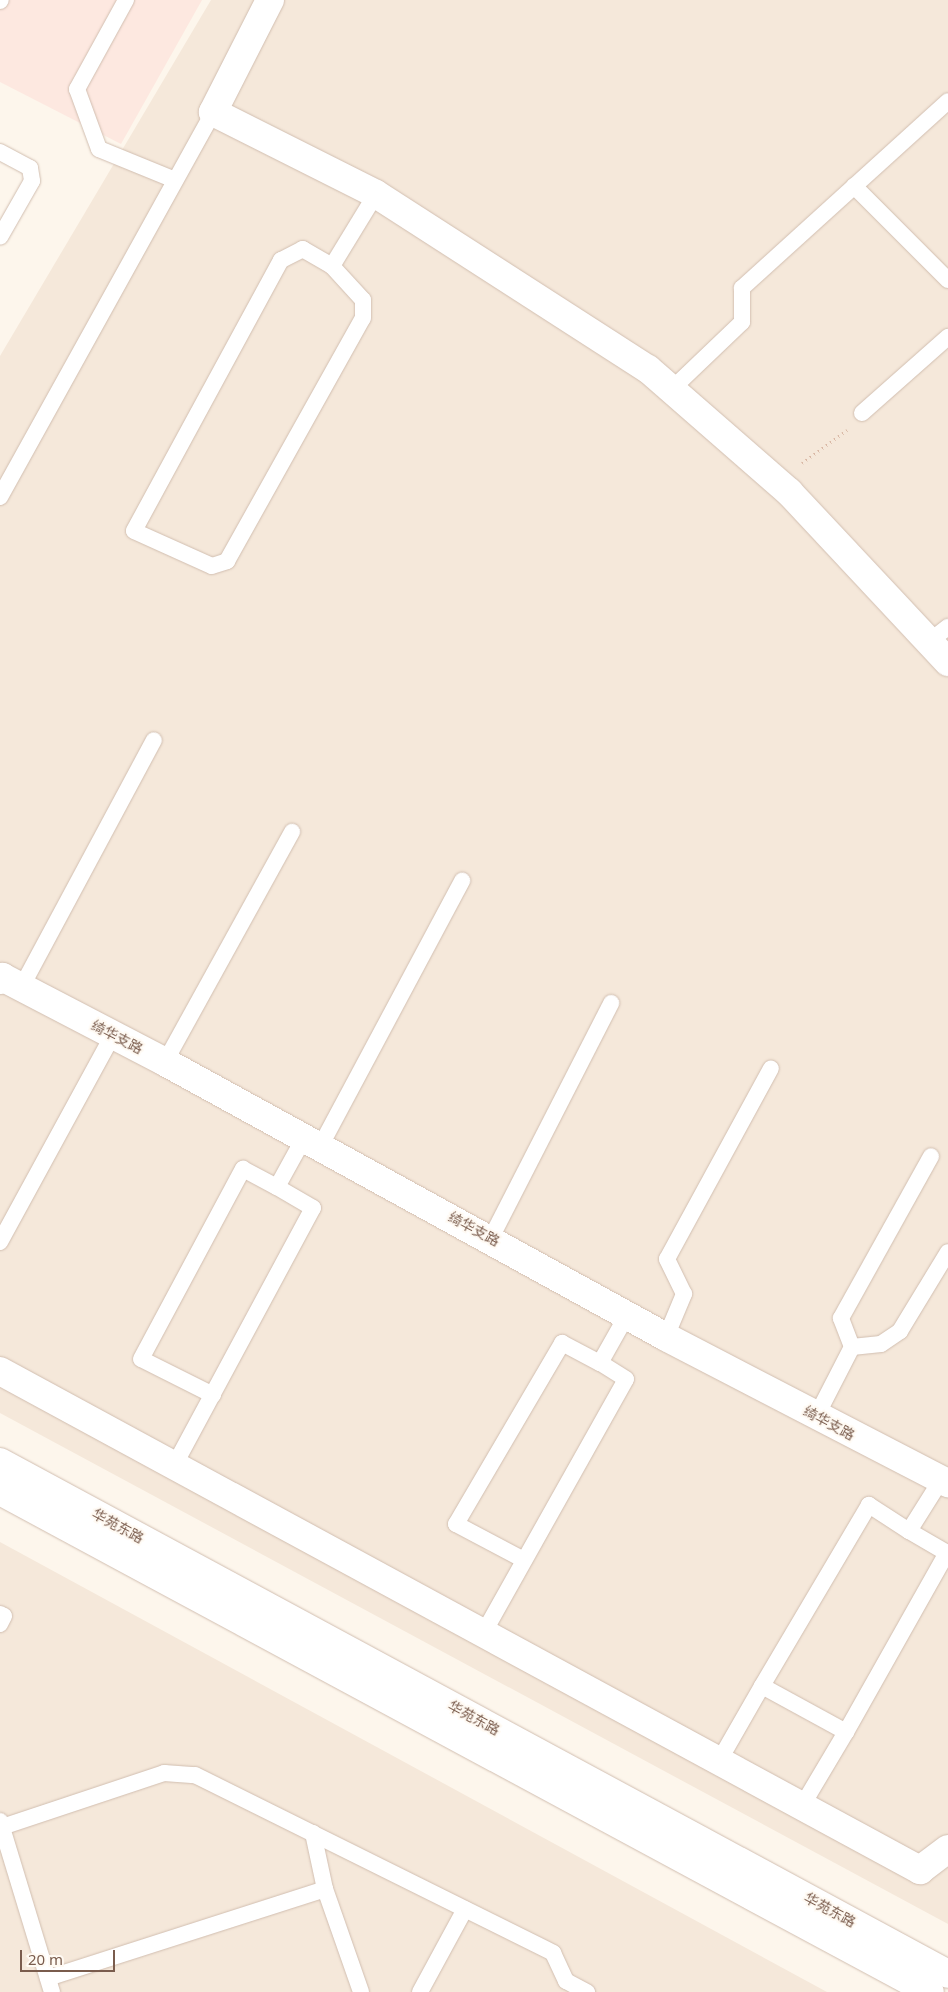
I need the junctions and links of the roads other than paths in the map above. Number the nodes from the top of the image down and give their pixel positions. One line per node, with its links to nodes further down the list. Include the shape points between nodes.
1 (126, 0): 6 (lane, via 77,89 99,149)
2 (270, 0): 4 (street)
3 (948, 101): 7 (lane)
4 (213, 112): 6 (lane); 8 (street)
5 (0, 152): 9 (lane, via 30,168 32,182)
6 (175, 180): 15 (lane)
7 (854, 186): 11 (lane); 13 (lane, via 742,288 742,322)
8 (376, 194): 10 (lane); 13 (street, via 513,279)
9 (0, 237)
10 (332, 266): 10 (lane, via 363,300 364,318 227,561 212,566 134,532 281,260 303,250)
11 (948, 280)
12 (948, 337): 14 (lane)
13 (672, 389): 16 (street, via 775,480)
14 (862, 413)
15 (0, 497)
16 (939, 634): 17 (street)
17 (948, 662)
18 (154, 740): 21 (lane)
19 (292, 832): 24 (lane)
20 (462, 881): 26 (lane)
21 (10, 984): 23 (street, 绮华支路)
22 (611, 1003): 29 (lane)
23 (113, 1035): 24 (street, 绮华支路); 30 (lane)
24 (165, 1062): 26 (street, 绮华支路)
25 (771, 1068): 33 (lane, via 667,1260 684,1294)
26 (312, 1143): 28 (lane); 29 (street, 绮华支路)
27 (931, 1156): 34 (lane, via 841,1318)
28 (277, 1187): 37 (lane, via 313,1208); 37 (lane, via 243,1169 141,1359)
29 (491, 1238): 32 (street, 绮华支路)
30 (0, 1242)
31 (948, 1252): 34 (lane, via 900,1330 881,1344)
32 (627, 1314): 33 (street, 绮华支路); 35 (lane)
33 (666, 1337): 38 (street, 绮华支路)
34 (852, 1347): 38 (lane)
35 (600, 1363): 44 (lane, via 626,1379); 44 (lane, via 562,1343 456,1524)
36 (0, 1371): 40 (street)
37 (213, 1395): 40 (lane)
38 (816, 1417): 41 (street, 绮华支路)
39 (0, 1462): 57 (street, 华苑东路)
40 (174, 1466): 47 (street)
41 (944, 1482): 43 (lane)
42 (0, 1491): 63 (street, 华苑东路)
43 (910, 1531): 48 (lane, via 869,1505); 49 (lane, via 947,1553)
44 (524, 1560): 47 (lane)
45 (0, 1614): 46 (lane, via 4,1616)
46 (0, 1624)
47 (483, 1634): 50 (street)
48 (762, 1686): 49 (lane); 50 (lane)
49 (846, 1732): 51 (lane)
50 (719, 1761): 51 (street)
51 (802, 1806): 54 (street, via 920,1870)
52 (1, 1824): 53 (lane, via 164,1773 195,1775); 58 (lane)
53 (312, 1832): 55 (lane); 56 (lane)
54 (948, 1849)
55 (325, 1890): 58 (lane); 60 (lane)
56 (465, 1909): 59 (lane, via 553,1953); 61 (lane)
57 (948, 1974)
58 (50, 1985)
59 (563, 1987): 62 (lane)
60 (361, 1992)
61 (420, 1992)
62 (587, 1992)
63 (930, 1992)

